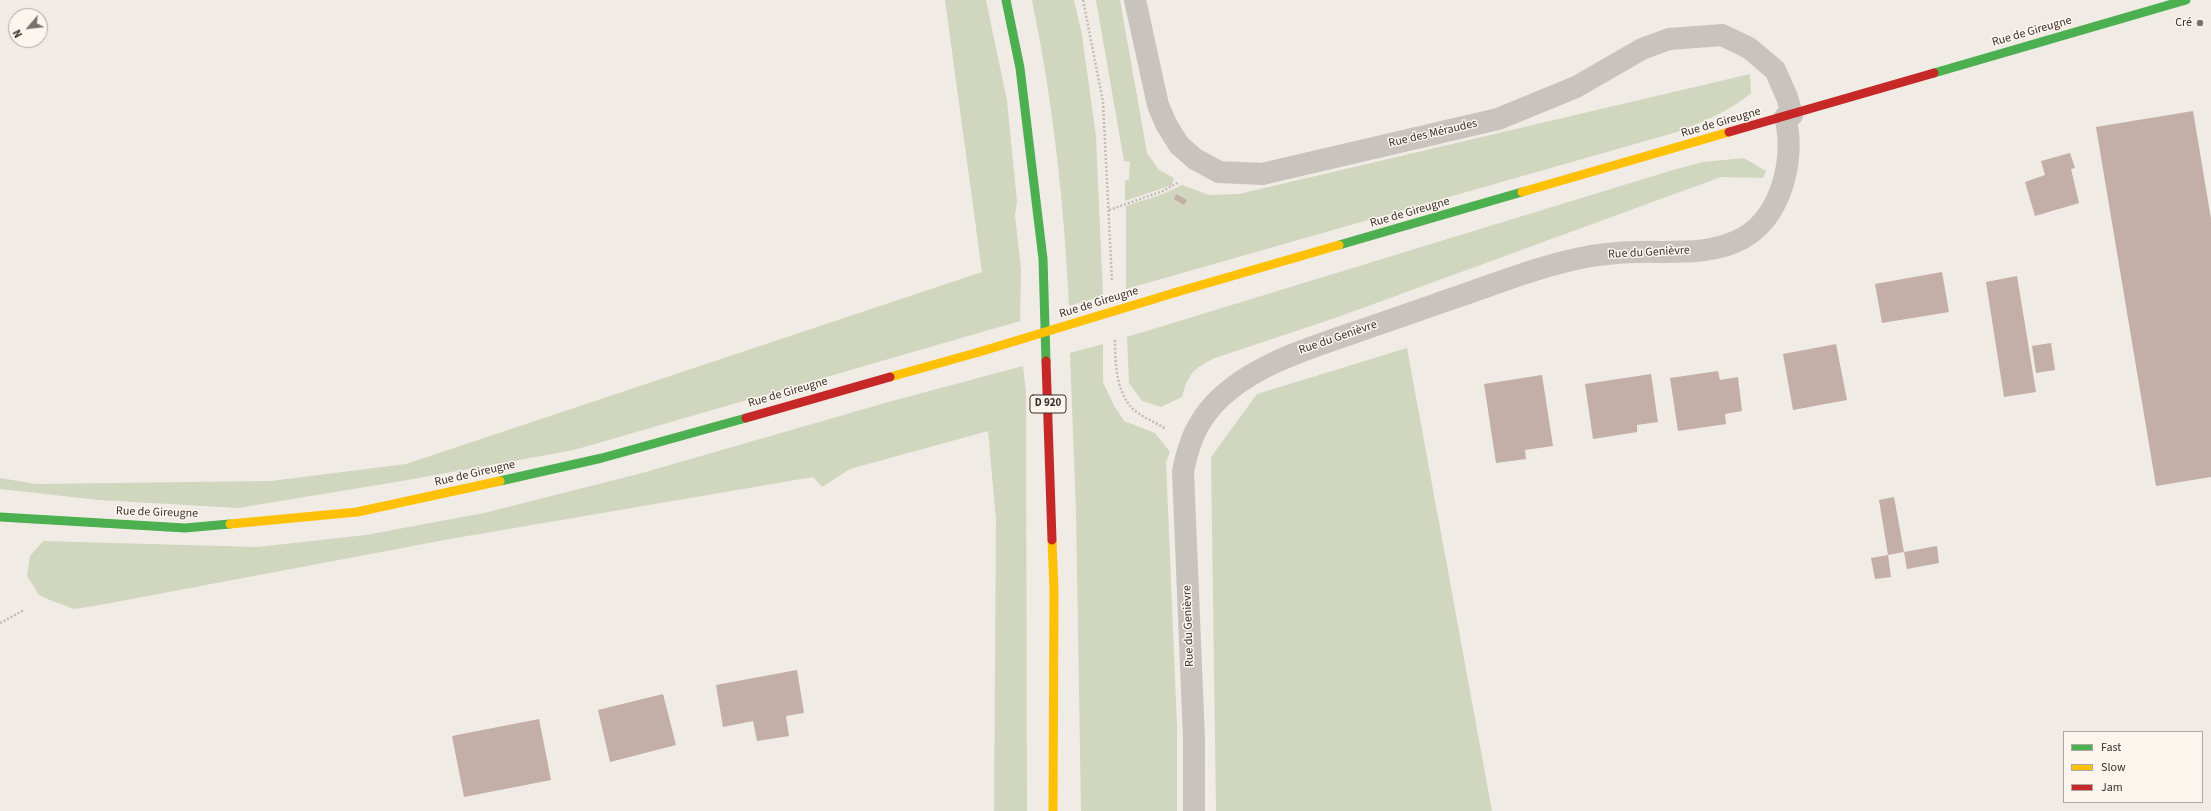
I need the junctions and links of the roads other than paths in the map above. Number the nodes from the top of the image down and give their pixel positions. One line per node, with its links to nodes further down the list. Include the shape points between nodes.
1 (1006, 0): 6 (street, D 920, via 1020,68 1043,259 1054,591)
2 (1135, 0): 4 (street, Rue des Méraudes, via 1158,105 1166,124 1179,145 1195,159 1220,172 1262,174 1498,119 1576,87 1642,49 1669,39 1696,36 1722,35 1748,48 1775,70 1787,97)
3 (2186, 0): 4 (street, Rue de Gireugne)
4 (1788, 116): 5 (street, Rue de Gireugne, bridge, via 1177,292 979,352 602,458 357,512 185,528); 7 (street, Rue du Genièvre, via 1790,144 1782,185 1768,217 1745,237 1721,248 1590,256 1546,267 1298,352 1256,372 1237,385 1202,419 1189,443 1183,471 1194,739)
5 (0, 517)
6 (1053, 811)
7 (1194, 811)

